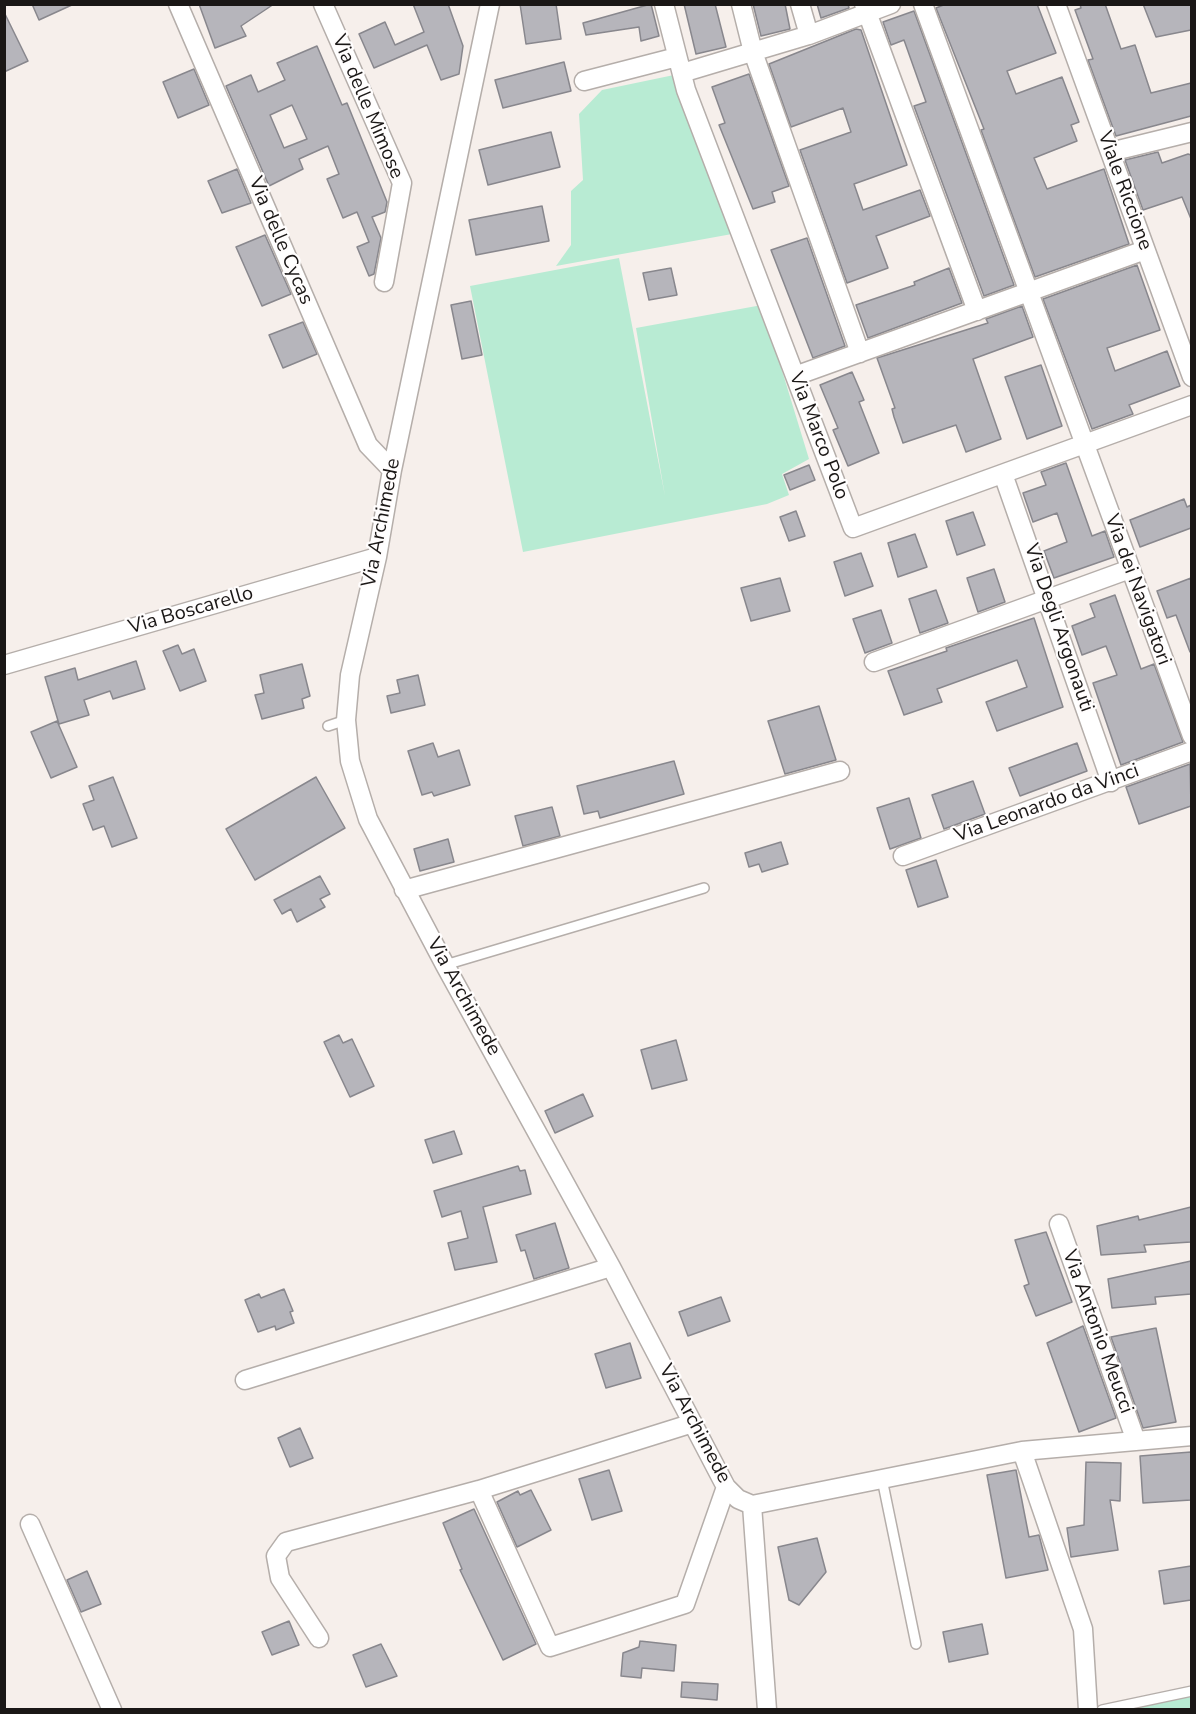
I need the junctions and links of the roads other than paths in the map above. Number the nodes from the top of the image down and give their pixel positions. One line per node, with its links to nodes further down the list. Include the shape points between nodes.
1 (178, 4): 26 (street, Via delle Cycas, via 368,445)
2 (323, 4): 18 (street, Via delle Mimose, via 402,183)
3 (490, 4): 26 (street, Via Archimede)
4 (664, 4): 13 (street, Via Marco Polo)
5 (741, 4): 12 (street)
6 (800, 4): 11 (street)
7 (891, 4): 10 (street)
8 (923, 4): 19 (street, Via dei Navigatori)
9 (1056, 4): 16 (street, Viale Riccione)
10 (866, 9): 11 (street); 20 (street)
11 (809, 35): 12 (street)
12 (753, 52): 13 (street); 21 (street)
13 (680, 65): 14 (street); 22 (street, Via Marco Polo)
14 (584, 81)
15 (1191, 132): 16 (street)
16 (1110, 152): 17 (street, Viale Riccione)
17 (1145, 250): 19 (street); 23 (street, Viale Riccione)
18 (384, 282)
19 (1029, 292): 20 (street); 25 (street, Via dei Navigatori)
20 (977, 311): 21 (street)
21 (860, 353): 22 (street)
22 (795, 376): 27 (street, Via Marco Polo, via 853,528)
23 (1191, 377)
24 (1191, 405): 25 (street, Via Marco Polo)
25 (1083, 445): 27 (street, Via Marco Polo); 29 (street, Via dei Navigatori)
26 (392, 470): 28 (street, Via Archimede)
27 (1003, 474): 30 (street, Via Degli Argonauti)
28 (377, 557): 32 (street, Via Boscarello); 33 (street, Via Archimede, via 350,675)
29 (1130, 569): 30 (street); 35 (street, Via dei Navigatori)
30 (1048, 599): 31 (street); 38 (street, Via Degli Argonauti)
31 (874, 662)
32 (4, 665)
33 (346, 720): 34 (lane); 41 (street, Via Archimede, via 350,761 368,819)
34 (328, 726)
35 (1191, 736)
36 (1191, 752): 38 (street, Via Leonardo da Vinci)
37 (840, 771): 41 (street)
38 (1111, 782): 39 (street, Via Leonardo da Vinci)
39 (903, 856)
40 (704, 888): 42 (lane)
41 (404, 890): 42 (street, Via Archimede)
42 (445, 965): 44 (street, Via Archimede)
43 (1059, 1224): 48 (street, Via Antonio Meucci)
44 (611, 1267): 45 (street); 46 (street, Via Archimede)
45 (245, 1380)
46 (693, 1423): 51 (street, Via Archimede); 52 (street)
47 (1191, 1436): 48 (street)
48 (1136, 1441): 49 (street)
49 (1022, 1450): 50 (street); 60 (street, via 1083,1629)
50 (882, 1479): 53 (street); 56 (lane)
51 (726, 1486): 52 (street, via 685,1604 550,1647); 53 (street, Via Archimede, via 738,1499)
52 (479, 1490): 55 (street, via 286,1542 276,1556 280,1578)
53 (752, 1505): 59 (street)
54 (30, 1524): 58 (street)
55 (319, 1638)
56 (916, 1644)
57 (1191, 1691): 61 (lane)
58 (112, 1710)
59 (767, 1710)
60 (1088, 1710)
61 (1102, 1710)

